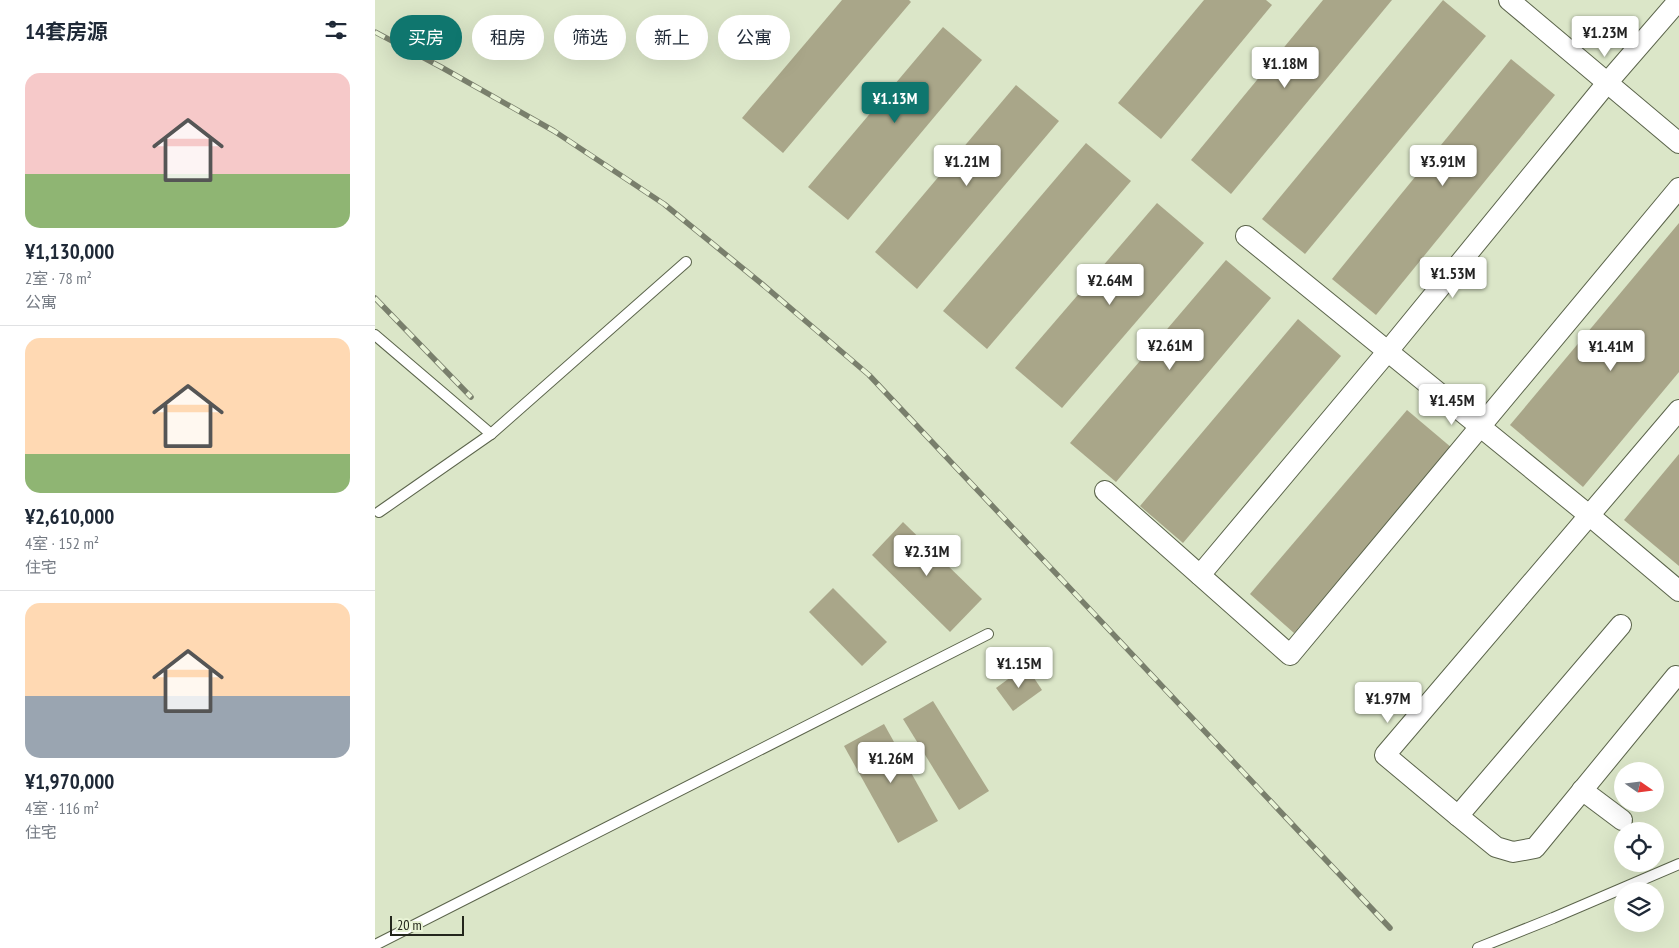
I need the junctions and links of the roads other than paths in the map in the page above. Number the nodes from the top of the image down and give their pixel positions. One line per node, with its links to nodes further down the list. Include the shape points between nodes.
1 (1509, 0): 3 (street)
2 (1679, 0): 3 (street)
3 (1607, 83): 4 (street); 9 (street)
4 (1679, 143)
5 (1679, 188): 11 (street)
6 (1246, 236): 9 (street)
7 (686, 262): 12 (lane)
8 (375, 335): 12 (lane)
9 (1388, 351): 11 (street); 16 (street)
10 (1679, 410): 15 (street)
11 (1480, 426): 15 (street); 16 (street, via 1290,655)
12 (491, 434): 14 (lane)
13 (1105, 491): 16 (street)
14 (379, 512)
15 (1590, 516): 17 (street); 22 (street, via 1385,755)
16 (1200, 575)
17 (1679, 591)
18 (1621, 625): 22 (street)
19 (988, 634): 25 (lane)
20 (1676, 676): 21 (street)
21 (1582, 790): 22 (street, via 1535,848 1513,852 1496,848); 23 (street)
22 (1458, 816)
23 (1622, 820)
24 (1679, 864): 26 (lane)
25 (375, 945)
26 (1478, 948)

